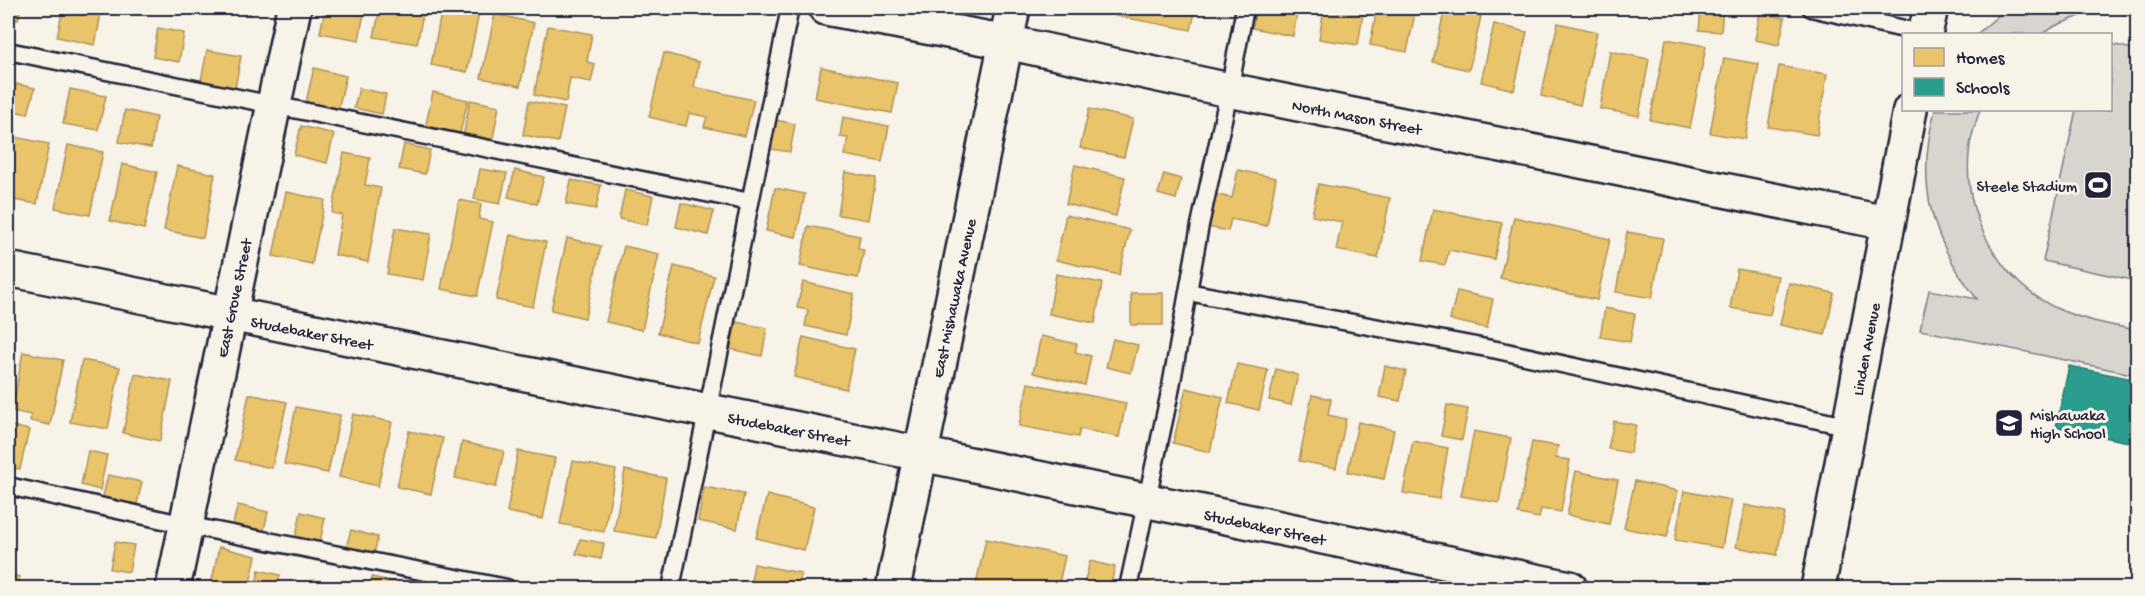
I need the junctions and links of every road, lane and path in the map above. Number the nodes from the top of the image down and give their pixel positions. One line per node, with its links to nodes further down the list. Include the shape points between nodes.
1 (294, 8): 13 (street, East Grove Street)
2 (790, 8): 15 (lane)
3 (826, 8): 10 (street, North Mason Street)
4 (1013, 8): 10 (street, East Mishawaka Avenue)
5 (1245, 8): 12 (lane)
6 (1811, 8): 8 (lane)
7 (1931, 8): 9 (street)
8 (1922, 33)
9 (1926, 33)
10 (1006, 42): 12 (street, North Mason Street); 22 (street, East Mishawaka Avenue)
11 (8, 51): 13 (lane)
12 (1229, 90): 16 (street, North Mason Street); 18 (lane)
13 (273, 105): 15 (lane); 19 (street, East Grove Street)
14 (1910, 111): 16 (street, Linden Avenue)
15 (750, 202): 20 (lane)
16 (1887, 224): 21 (street, Linden Avenue)
17 (8, 269): 19 (street, Studebaker Street)
18 (1188, 292): 21 (lane, via 1497,350); 24 (lane)
19 (230, 315): 20 (street, Studebaker Street); 25 (street, East Grove Street)
20 (707, 411): 22 (street, Studebaker Street); 28 (lane)
21 (1850, 427): 32 (street, Linden Avenue)
22 (921, 454): 24 (street, Studebaker Street); 29 (street, East Mishawaka Avenue)
23 (8, 486): 25 (lane)
24 (1147, 501): 30 (lane); 31 (street, Studebaker Street)
25 (186, 525): 26 (street, East Grove Street); 27 (lane)
26 (173, 588)
27 (507, 588)
28 (670, 588)
29 (893, 588)
30 (1128, 588)
31 (1570, 588)
32 (1818, 588)

